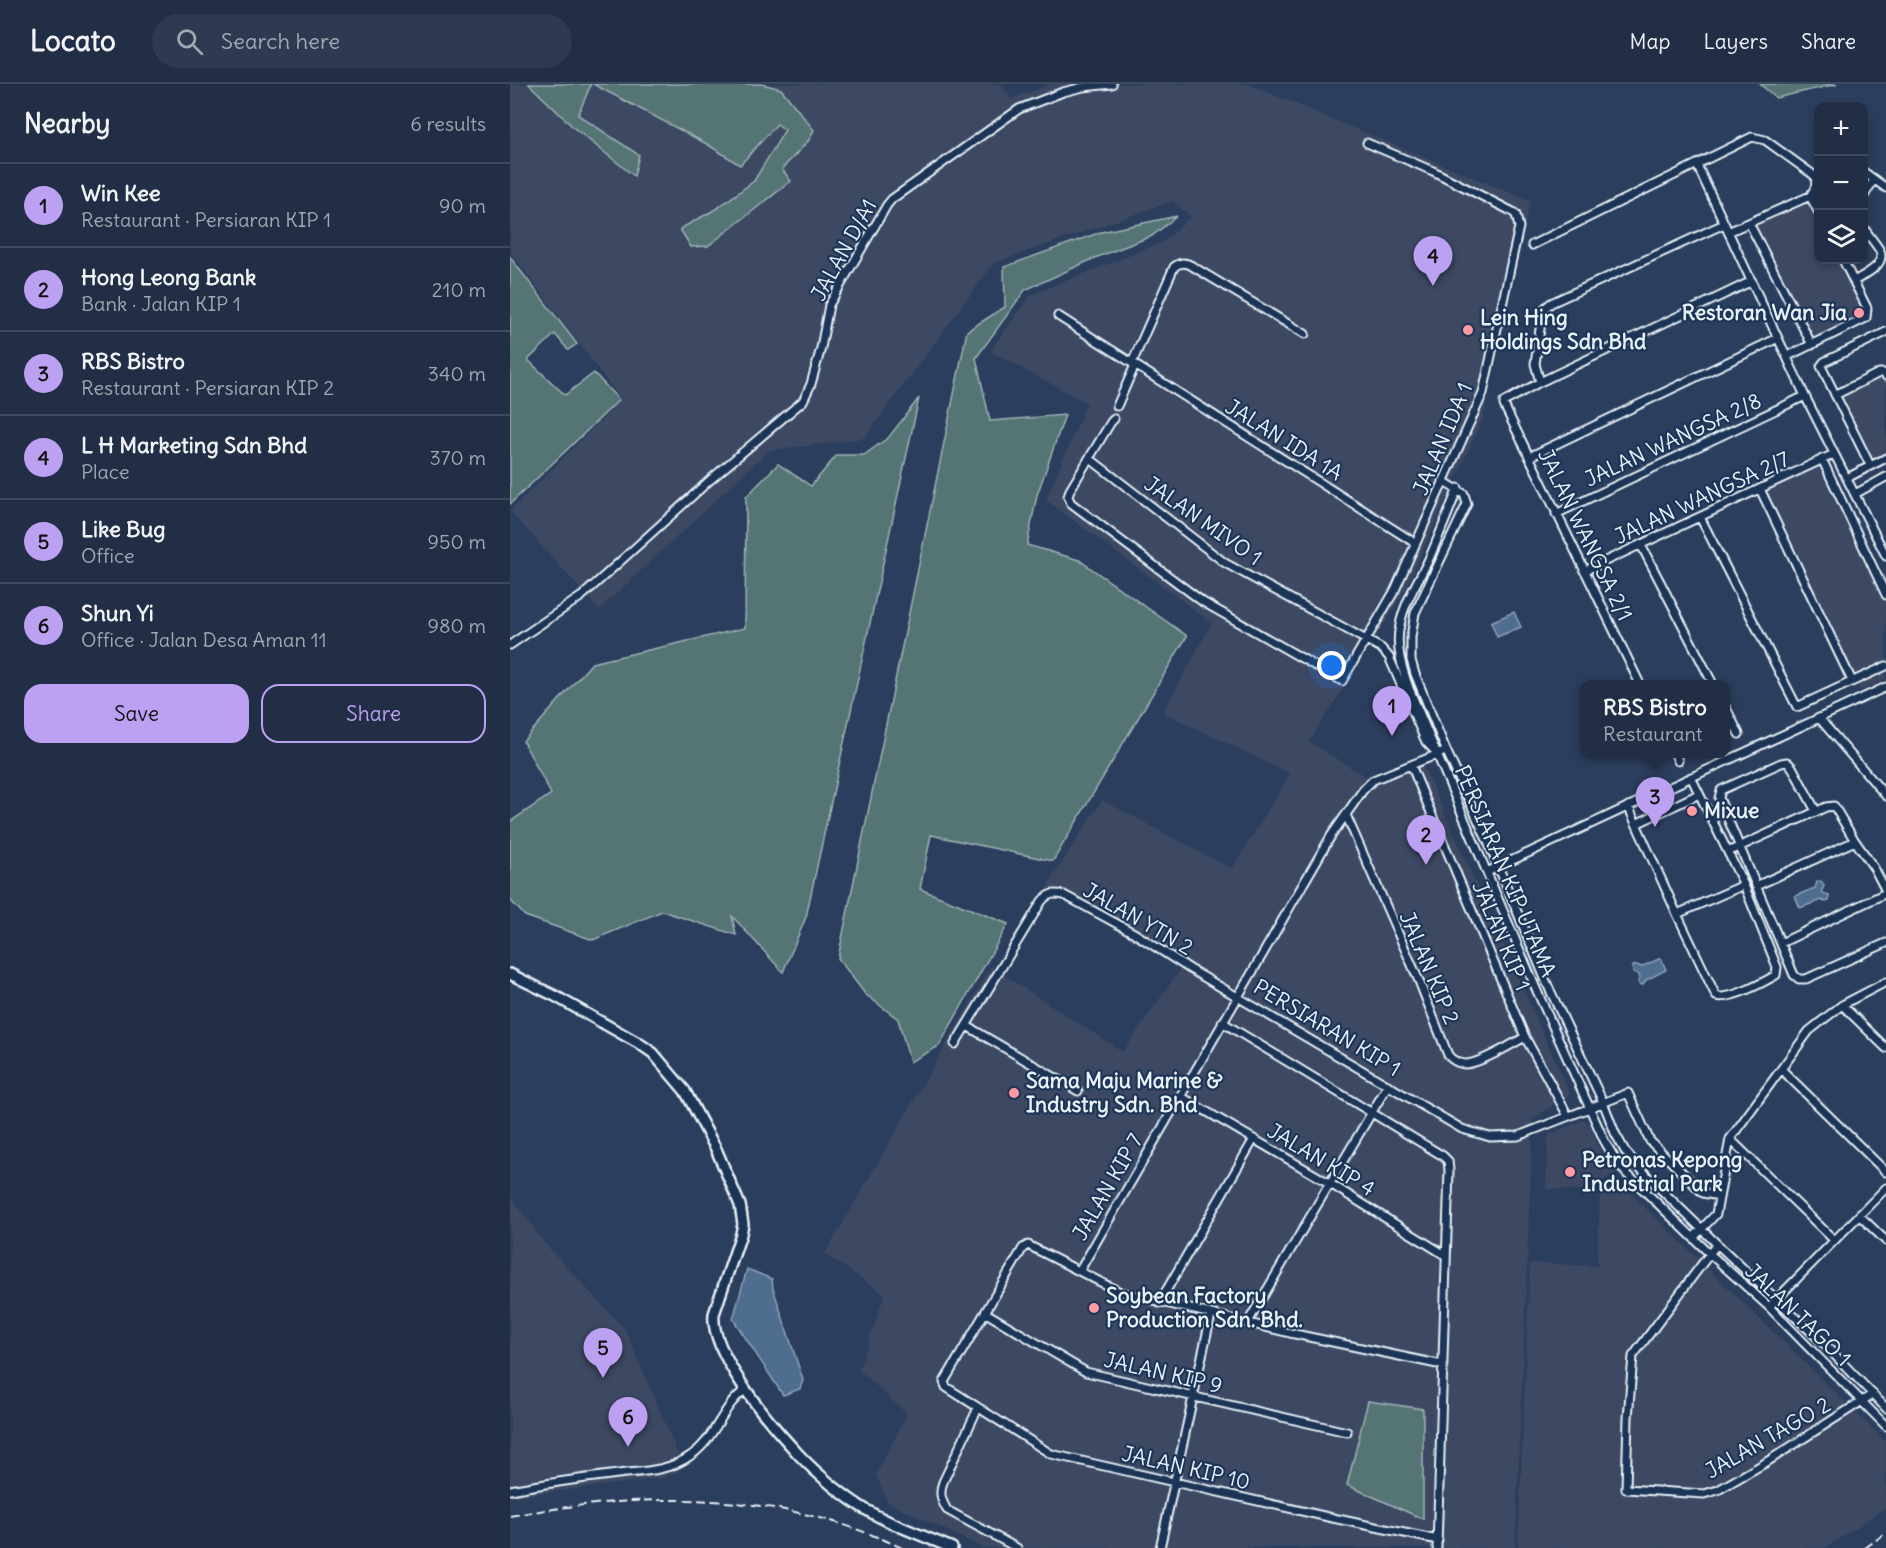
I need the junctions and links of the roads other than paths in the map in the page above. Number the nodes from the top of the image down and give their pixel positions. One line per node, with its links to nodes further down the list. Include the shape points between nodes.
1 (1112, 84): 51 (street, JALAN D/A1, via 1063,92 1019,109 892,199 829,304 819,357 802,401 582,596)
2 (1367, 143): 39 (street, JALAN IDA 1, via 1513,212 1518,221 1483,393)
3 (1697, 165): 8 (street, via 1758,137 1815,176 1815,188); 11 (street); 14 (street)
4 (1868, 176): 5 (street)
5 (1873, 180): 6 (street); 7 (street)
6 (1868, 188)
7 (1886, 188)
8 (1809, 196): 9 (street); 10 (street)
9 (1817, 210)
10 (1749, 223): 12 (street); 22 (street)
11 (1725, 224): 12 (street); 26 (street, via 1545,308 1535,364)
12 (1728, 232): 16 (street)
13 (1868, 235): 17 (street, via 1881,257 1876,267)
14 (1532, 245)
15 (1845, 264): 17 (street)
16 (1752, 281): 21 (street); 26 (street)
17 (1854, 281): 22 (street, via 1867,308 1866,318)
18 (1058, 316): 24 (street, JALAN IDA 1A)
19 (1886, 332): 27 (street, via 1822,364)
20 (1305, 334): 24 (street, via 1187,263 1178,264)
21 (1778, 338): 23 (street); 32 (street)
22 (1812, 345): 23 (street)
23 (1788, 356): 28 (street)
24 (1134, 364): 29 (street); 45 (street, JALAN IDA 1A)
25 (1886, 376): 27 (street, via 1879,373)
26 (1540, 382): 32 (street, JALAN WANGSA 2/1, via 1506,400 1504,405)
27 (1835, 395): 36 (street)
28 (1805, 396): 31 (street); 43 (street, JALAN WANGSA 2/8)
29 (1117, 406)
30 (1114, 419): 33 (street)
31 (1834, 454): 35 (street, JALAN WANGSA 2/7); 38 (street)
32 (1529, 457): 43 (street, JALAN WANGSA 2/1)
33 (1089, 458): 50 (street, JALAN MIVO 1, via 1225,563); 50 (street, JALAN IDA 1, via 1068,494 1071,503 1203,602 1342,681)
34 (1886, 458): 36 (street)
35 (1822, 459): 41 (street, JALAN WANGSA 2/7); 49 (street)
36 (1870, 465): 38 (street)
37 (1886, 477): 42 (street)
38 (1847, 478): 42 (street)
39 (1443, 481): 40 (street); 45 (street, JALAN IDA 1)
40 (1458, 488): 52 (street, PERSIARAN KIP UTAMA, via 1405,608); 53 (street, PERSIARAN KIP UTAMA, via 1467,504 1415,613)
41 (1760, 489): 44 (street, JALAN WANGSA 2/7); 57 (street)
42 (1855, 494): 47 (street)
43 (1556, 514): 48 (street, JALAN WANGSA 2/1)
44 (1700, 517): 46 (street, JALAN WANGSA 2/7); 57 (street, via 1797,707)
45 (1415, 543): 50 (street, JALAN IDA 1, via 1395,591)
46 (1641, 544): 48 (street, JALAN WANGSA 2/7); 56 (street)
47 (1886, 556)
48 (1584, 572): 55 (street, JALAN WANGSA 2/1)
49 (1886, 595)
50 (1365, 639): 63 (street, JALAN MIVO 1, via 1389,657 1426,742)
51 (510, 645)
52 (1399, 650): 53 (street); 63 (street, PERSIARAN KIP UTAMA, via 1409,688)
53 (1410, 650): 62 (street, PERSIARAN KIP UTAMA, via 1415,674)
54 (1886, 666): 57 (street)
55 (1638, 680)
56 (1711, 680)
57 (1852, 681)
58 (1886, 687): 60 (street)
59 (1730, 717): 61 (street)
60 (1819, 718): 65 (street); 67 (street)
61 (1739, 734)
62 (1446, 750): 63 (street, PERSIARAN KIP 1); 77 (street, PERSIARAN KIP UTAMA)
63 (1438, 754): 64 (street, PERSIARAN KIP 1); 78 (street, PERSIARAN KIP UTAMA)
64 (1411, 765): 70 (street, PERSIARAN KIP 1, via 1373,780); 91 (street, JALAN KIP 1)
65 (1691, 777): 66 (street); 68 (street)
66 (1699, 794): 71 (street); 73 (street)
67 (1886, 796)
68 (1628, 806): 71 (street); 77 (street)
69 (1816, 811): 72 (street, via 1792,766 1785,762 1721,790 1719,798); 74 (street, via 1834,806); 75 (street)
70 (1346, 815): 87 (street, PERSIARAN KIP 1); 91 (street, JALAN KIP 2, via 1452,1060 1469,1063)
71 (1636, 824): 82 (street)
72 (1735, 834): 73 (street); 75 (street)
73 (1722, 840): 76 (street)
74 (1855, 842): 80 (street); 81 (street)
75 (1741, 846): 76 (street); 80 (street)
76 (1728, 852): 79 (street)
77 (1499, 867): 78 (street); 98 (street, PERSIARAN KIP UTAMA, via 1548,986)
78 (1487, 872): 99 (street, PERSIARAN KIP UTAMA)
79 (1743, 885): 82 (street); 82 (street, via 1777,967 1776,975 1727,998 1716,996)
80 (1756, 886): 83 (street)
81 (1886, 892): 83 (street)
82 (1677, 914)
83 (1781, 943): 84 (street, via 1794,975 1806,979)
84 (1886, 943)
85 (510, 974): 124 (street, via 640,1044 653,1053 685,1091 716,1149 742,1214 741,1234 713,1320 720,1344)
86 (1886, 982): 88 (street)
87 (1238, 996): 89 (street, JALAN KIP 7); 90 (street, JALAN YTN 2, via 1134,933 1055,893 1042,901); 95 (street, PERSIARAN KIP 1)
88 (1842, 1005): 93 (street); 94 (street, via 1809,1031)
89 (1222, 1022): 97 (street, JALAN KIP 7); 100 (street)
90 (967, 1026): 92 (street, JALAN YTN 2); 96 (street)
91 (1525, 1038): 101 (street, JALAN KIP 1)
92 (956, 1044)
93 (1886, 1048)
94 (1781, 1069): 102 (street); 104 (street)
95 (1388, 1085): 100 (street); 101 (street, PERSIARAN KIP 1, via 1462,1129 1490,1137 1518,1136)
96 (1078, 1091)
97 (1180, 1096): 103 (street, JALAN KIP 4); 116 (street, JALAN KIP 7)
98 (1603, 1102): 99 (street, PERSIARAN KIP 1); 107 (street, PERSIARAN KIP 1, via 1628,1093 1650,1141 1703,1193); 109 (street, PERSIARAN KIP UTAMA, via 1625,1151)
99 (1590, 1108): 101 (street, PERSIARAN KIP 1); 110 (street, PERSIARAN KIP UTAMA, via 1615,1159)
100 (1371, 1113): 105 (street); 115 (street, via 1448,1161)
101 (1568, 1116)
102 (1730, 1139): 107 (street); 111 (street)
103 (1254, 1140): 105 (street, JALAN KIP 4); 118 (street)
104 (1886, 1172)
105 (1329, 1183): 115 (street, JALAN KIP 4); 122 (street)
106 (1886, 1188): 108 (street)
107 (1719, 1196): 109 (street, via 1716,1214)
108 (1859, 1215): 111 (street); 112 (street)
109 (1703, 1228): 110 (street); 113 (street, JALAN TAGO 1)
110 (1694, 1237): 114 (street, JALAN TAGO 1)
111 (1834, 1240): 117 (street)
112 (1886, 1241)
113 (1717, 1244): 114 (street, JALAN TAGO 2); 117 (street, JALAN TAGO 1)
114 (1708, 1253): 119 (street, JALAN TAGO 1); 127 (street, JALAN TAGO 2, via 1633,1356 1626,1489 1704,1494 1718,1490)
115 (1445, 1255): 123 (street)
116 (1080, 1270): 118 (street, via 1120,1292); 120 (street, via 1025,1245)
117 (1777, 1299): 119 (street); 125 (street, JALAN TAGO 1)
118 (1159, 1303): 121 (street)
119 (1769, 1307): 127 (street, JALAN TAGO 1)
120 (986, 1313): 126 (street, JALAN KIP 9, via 1086,1372); 128 (street, JALAN KIP 10, via 945,1380 945,1385)
121 (1211, 1315): 122 (street); 126 (street)
122 (1248, 1322): 123 (street)
123 (1442, 1365): 134 (street)
124 (746, 1390): 133 (street, via 734,1398 712,1436 690,1457 676,1464 658,1470); 135 (street, via 791,1447 860,1506)
125 (1873, 1394): 127 (street, JALAN TAGO 2); 129 (street, JALAN TAGO 1)
126 (1193, 1396): 131 (street, JALAN KIP 9); 132 (street)
127 (1863, 1401): 130 (street, JALAN TAGO 1)
128 (978, 1408): 132 (street, JALAN KIP 10, via 1051,1454); 136 (street, via 943,1482 941,1498 947,1510)
129 (1886, 1408)
130 (1886, 1426)
131 (1347, 1432)
132 (1175, 1482): 134 (street, JALAN KIP 10); 137 (street)
133 (510, 1490)
134 (1437, 1539): 138 (street)
135 (952, 1548)
136 (1017, 1548)
137 (1160, 1548)
138 (1437, 1548)

